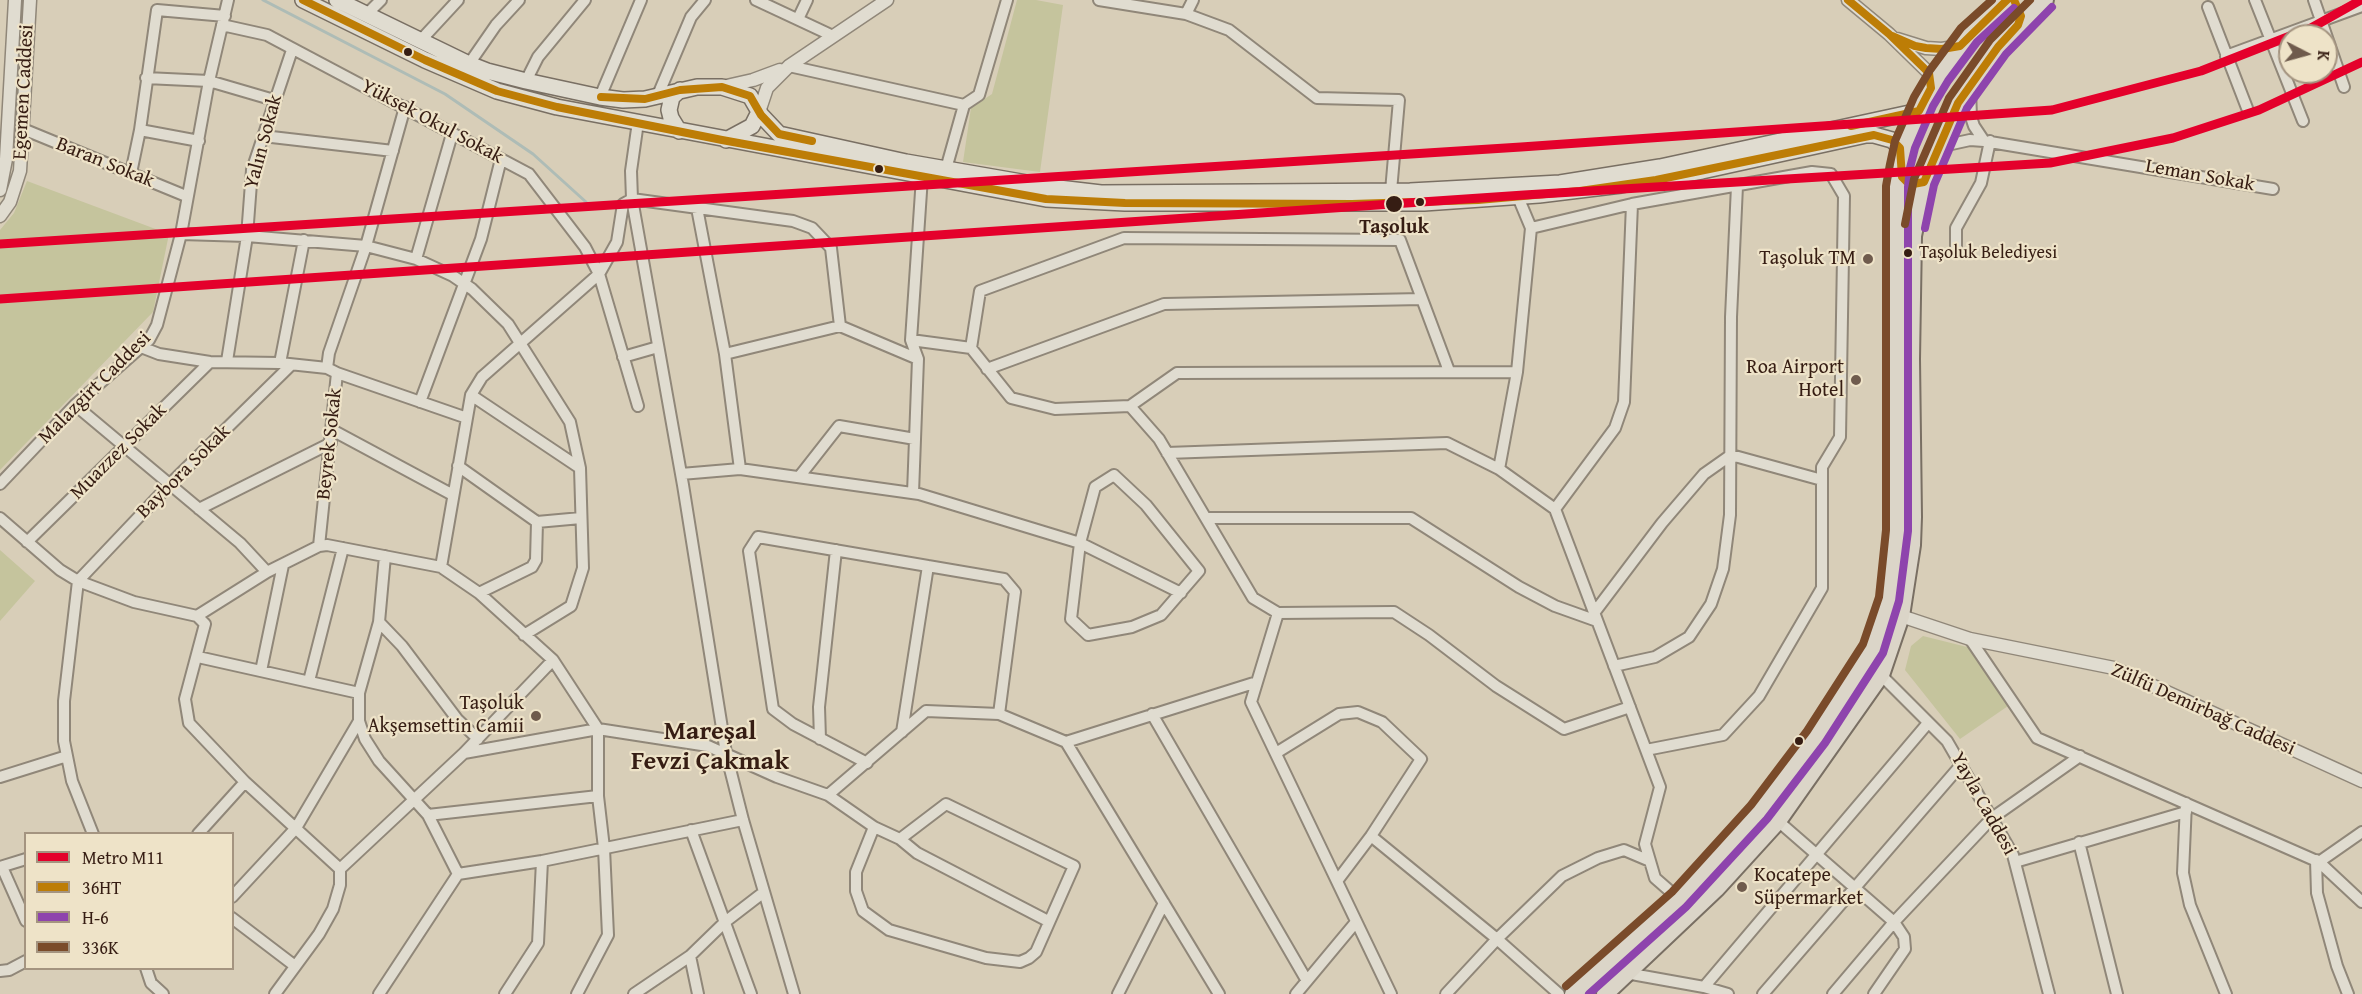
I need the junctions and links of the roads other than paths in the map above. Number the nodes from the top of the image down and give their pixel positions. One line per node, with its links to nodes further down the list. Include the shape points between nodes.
1 (15, 0): 78 (street, Egemen Caddesi, via 6,159)
2 (30, 0): 60 (street, Egemen Caddesi)
3 (228, 0): 30 (street, Malazgirt Caddesi)
4 (303, 0): 59 (main road, via 497,91)
5 (337, 0): 27 (main road)
6 (381, 0): 27 (street)
7 (458, 0): 35 (street)
8 (519, 0): 40 (street, via 496,25)
9 (585, 0): 44 (street, via 538,57)
10 (640, 0): 51 (street)
11 (705, 0): 50 (street, via 691,17)
12 (756, 0): 29 (street)
13 (807, 0): 29 (street)
14 (887, 0): 34 (street)
15 (1007, 0): 53 (street, via 979,95)
16 (1099, 0): 24 (street)
17 (1193, 0): 28 (street)
18 (1848, 0): 33 (street)
19 (2007, 0): 37 (main road)
20 (2014, 0): 32 (main road, via 2021,16)
21 (2045, 0): 32 (main road)
22 (2255, 0): 36 (street)
23 (2314, 0): 31 (street)
24 (1113, 1): 28 (street)
25 (2362, 6): 31 (street)
26 (2208, 8): 39 (street)
27 (367, 14): 35 (main road)
28 (1186, 14): 79 (street, via 1229,30 1317,98 1399,100)
29 (798, 19): 34 (street)
30 (223, 20): 38 (street, Yüksek Okul Sokak, via 267,35); 42 (street, Yüksek Okul Sokak, via 157,10); 43 (street, Malazgirt Caddesi)
31 (2321, 21): 36 (street); 47 (street)
32 (2018, 25): 45 (main road)
33 (1889, 34): 37 (street, via 1915,46); 48 (street, via 1929,73)
34 (833, 36): 41 (street)
35 (421, 40): 40 (main road)
36 (2271, 41): 39 (street); 58 (street)
37 (1960, 46): 48 (main road)
38 (292, 50): 52 (street, Yalın Sokak); 54 (street, Yüksek Okul Sokak)
39 (2226, 56): 55 (street)
40 (470, 64): 44 (main road)
41 (789, 66): 46 (street, via 753,81); 53 (street); 57 (street, via 767,88)
42 (146, 78): 43 (street); 61 (street)
43 (209, 81): 52 (street); 66 (street, Malazgirt Caddesi)
44 (526, 81): 51 (main road)
45 (1970, 85): 67 (street, via 1971,117); 68 (main road)
46 (722, 87): 49 (main road); 57 (main road, via 750,96)
47 (2344, 87)
48 (1931, 88): 56 (main road)
49 (680, 90): 50 (main road); 62 (main road, via 672,97 669,110)
50 (658, 95): 51 (main road, via 645,99)
51 (600, 97)
52 (274, 100): 64 (street, Yalın Sokak)
53 (964, 105): 72 (street)
54 (405, 107): 63 (street, Yüksek Okul Sokak); 69 (street, Beyrek Sokak)
55 (2247, 108)
56 (1919, 111): 71 (main road); 80 (main road, via 1660,167)
57 (759, 112): 65 (main road, via 752,126); 72 (main road, via 779,134)
58 (2303, 121)
59 (638, 122): 62 (main road); 82 (street)
60 (23, 129): 73 (street, Baran Sokak); 85 (street, Egemen Caddesi, via 16,186)
61 (140, 130): 66 (street); 73 (street)
62 (680, 130): 65 (main road)
63 (452, 134): 70 (street, Yüksek Okul Sokak); 92 (street)
64 (263, 136): 69 (street); 88 (street, Yalın Sokak, via 252,170)
65 (726, 140): 74 (main road)
66 (199, 141): 81 (street, Malazgirt Caddesi)
67 (1987, 141): 68 (street, Leman Sokak, via 1970,140); 77 (street, Leman Sokak); 91 (street, via 1981,183 1956,228)
68 (1938, 147): 75 (main road)
69 (393, 151): 90 (street, Beyrek Sokak)
70 (501, 159): 93 (street, Yüksek Okul Sokak, via 529,174 585,247); 94 (street, via 481,239)
71 (1901, 161): 75 (main road, via 1902,177 1907,182); 80 (main road, via 1900,148 1892,140 1866,135 1656,180 1580,191); 222 (main road, via 1896,237 1897,531 1884,615 1866,661 1807,750 1759,812)
72 (946, 169): 79 (main road, via 1101,193)
73 (131, 173): 81 (street, Baran Sokak)
74 (922, 177): 80 (main road, via 1084,202 1392,204); 97 (street)
75 (1924, 182): 157 (main road, via 1913,236 1913,517)
76 (1737, 186): 83 (street); 124 (street, via 1731,316); 131 (street, via 1812,172 1831,174 1844,196 1840,437 1822,467)
77 (2273, 189)
78 (0, 190)
79 (1391, 191): 80 (main road)
80 (1519, 191): 86 (street)
81 (186, 196): 87 (street, Malazgirt Caddesi)
82 (632, 199): 84 (street); 93 (street, via 623,204 617,242); 100 (street)
83 (1632, 204): 86 (street); 137 (street, via 1624,402 1615,428)
84 (697, 208): 96 (street, via 793,221 812,228 831,248); 102 (street)
85 (0, 216)
86 (1531, 228): 112 (street)
87 (181, 234): 88 (street); 99 (street, Malazgirt Caddesi, via 157,325)
88 (247, 236): 89 (street); 105 (street)
89 (304, 240): 90 (street); 107 (street)
90 (366, 246): 92 (street); 110 (street, Beyrek Sokak, via 329,353)
91 (1956, 247)
92 (416, 259): 94 (street)
93 (599, 274): 98 (street); 103 (street, Yüksek Okul Sokak)
94 (464, 283): 98 (street, via 508,324); 114 (street)
95 (1422, 299): 101 (street, via 1400,240 1124,238 980,291); 109 (street, via 1164,304); 111 (street)
96 (840, 326): 102 (street); 104 (street)
97 (911, 340): 101 (street); 104 (street)
98 (520, 343): 113 (street, via 483,376); 126 (street, via 570,422)
99 (141, 347): 106 (street, via 159,354); 115 (street, Malazgirt Caddesi)
100 (658, 347): 103 (street); 129 (street)
101 (971, 348): 109 (street)
102 (725, 354): 127 (street)
103 (623, 357): 116 (street, Yüksek Okul Sokak)
104 (918, 359): 120 (street)
105 (227, 361): 106 (street); 107 (street)
106 (210, 362): 122 (street, Muazzez Sokak)
107 (280, 363): 108 (street)
108 (291, 365): 110 (street); 133 (street, Baybora Sokak)
109 (987, 369): 117 (street, via 1011,398 1055,409)
110 (332, 370): 114 (street); 119 (street, Beyrek Sokak)
111 (1449, 371): 112 (street); 117 (street, via 1178,373)
112 (1516, 372): 128 (street)
113 (471, 395): 118 (street); 126 (street)
114 (420, 402): 118 (street)
115 (75, 405): 122 (street); 132 (street, Malazgirt Caddesi)
116 (638, 406)
117 (1130, 406): 123 (street)
118 (467, 418): 125 (street)
119 (332, 430): 121 (street, Beyrek Sokak); 135 (street)
120 (915, 439): 130 (street, via 838,426); 134 (street)
121 (331, 443): 136 (street); 144 (street, Beyrek Sokak)
122 (125, 447): 133 (street); 142 (street, Muazzez Sokak)
123 (1167, 453): 128 (street, via 1447,443); 140 (street)
124 (1731, 454): 131 (street); 158 (street, via 1704,474 1662,523); 164 (street, via 1729,526 1723,569 1711,604 1689,638 1656,657)
125 (458, 466): 135 (street); 141 (street)
126 (580, 468): 139 (street)
127 (740, 469): 129 (street); 130 (street)
128 (1499, 469): 137 (street)
129 (681, 474): 182 (street)
130 (799, 477): 134 (street)
131 (1822, 480): 180 (street, via 1822,588 1759,696 1723,735)
132 (0, 484)
133 (170, 484): 136 (street); 152 (street, Baybora Sokak)
134 (913, 493): 143 (street)
135 (453, 495): 150 (street)
136 (200, 509): 151 (street)
137 (1555, 509): 158 (street)
138 (0, 518): 142 (street)
139 (581, 518): 141 (street); 160 (street, via 583,568 571,606)
140 (1207, 518): 155 (street, via 1253,598); 158 (street, via 1411,518 1519,587 1555,606)
141 (537, 522): 153 (street, via 536,560 532,567)
142 (27, 542): 152 (street)
143 (1080, 543): 154 (street); 154 (street, via 1071,619 1088,635 1132,627 1161,615); 154 (street, via 1095,487 1114,475 1146,505 1199,571)
144 (319, 546): 145 (street); 148 (street)
145 (343, 548): 147 (street); 167 (street)
146 (836, 550): 149 (street); 178 (street, via 819,707); 178 (street, via 758,537 749,551 773,709)
147 (385, 556): 150 (street); 159 (street)
148 (283, 565): 151 (street); 165 (street)
149 (928, 566): 171 (street, via 1004,579 1016,592); 176 (street)
150 (441, 567): 153 (street)
151 (267, 572): 156 (street)
152 (78, 581): 156 (street, via 134,602); 184 (street, via 64,701)
153 (479, 592): 160 (street)
154 (1181, 593)
155 (1278, 613): 168 (street); 170 (street, via 1394,612 1496,686 1564,729)
156 (196, 616): 162 (street, via 205,624)
157 (1901, 616): 161 (street, Zülfü Demirbağ Caddesi); 166 (main road)
158 (1596, 617): 164 (street)
159 (378, 622): 169 (street); 177 (street)
160 (524, 635): 163 (street)
161 (1970, 639): 185 (street, via 2037,738); 189 (street, Zülfü Demirbağ Caddesi, via 2114,668)
162 (198, 657): 165 (street); 190 (street, via 185,699 189,723)
163 (553, 660): 175 (street); 177 (street)
164 (1614, 666): 170 (street)
165 (261, 671): 167 (street)
166 (1881, 675): 174 (street, Yayla Caddesi); 198 (main road)
167 (309, 681): 169 (street)
168 (1257, 682): 172 (street); 183 (street, via 1251,702)
169 (359, 693): 173 (street)
170 (1630, 707): 180 (street)
171 (999, 714): 176 (street, via 926,711); 179 (street)
172 (1152, 714): 179 (street); 238 (street)
173 (359, 721): 193 (street, via 379,761); 200 (street)
174 (1928, 723): 187 (street, Yayla Caddesi, via 1947,741); 209 (street)
175 (598, 729): 181 (street); 182 (street, via 708,746); 192 (street)
176 (902, 732): 186 (street)
177 (478, 739): 181 (street)
178 (820, 739): 186 (street)
179 (1066, 742): 224 (street)
180 (1646, 750): 212 (street, via 1660,787 1645,844)
181 (464, 753): 193 (street)
182 (726, 753): 191 (street); 197 (street)
183 (1276, 753): 205 (street, via 1339,714 1358,712 1382,722 1421,759); 218 (street)
184 (67, 756): 188 (street); 202 (street, via 72,781)
185 (2080, 756): 194 (street); 196 (street)
186 (867, 764): 191 (street)
187 (1961, 765): 196 (street, Yayla Caddesi); 219 (street)
188 (0, 777)
189 (2362, 781)
190 (245, 782): 200 (street); 203 (street)
191 (828, 795): 199 (street)
192 (598, 796): 195 (street); 208 (street)
193 (414, 801): 195 (street); 216 (street)
194 (2186, 807): 207 (street); 213 (street); 265 (street, via 2183,873 2190,904)
195 (428, 815): 217 (street)
196 (1992, 818): 214 (street, Yayla Caddesi); 230 (street)
197 (743, 820): 201 (street); 220 (street)
198 (1778, 821): 209 (street); 237 (main road, via 1716,889)
199 (874, 827): 206 (street); 227 (street, via 856,872 856,891 863,911 889,930 986,958 1020,962 1036,952)
200 (296, 828): 216 (street); 221 (street)
201 (692, 830): 208 (street); 228 (street)
202 (92, 832)
203 (200, 832)
204 (2362, 832): 213 (street)
205 (1371, 836): 218 (street); 231 (street)
206 (900, 839): 227 (street, via 917,853); 227 (street, via 946,804 1074,866)
207 (2079, 842): 214 (street); 264 (street)
208 (604, 848): 211 (street); 246 (street, via 608,935)
209 (1818, 854): 219 (street); 240 (street)
210 (24, 860): 215 (street)
211 (542, 861): 217 (street); 245 (street, via 538,943)
212 (1650, 861): 222 (street, via 1655,878); 231 (street, via 1624,850 1588,862 1562,876)
213 (2318, 861): 223 (street); 266 (street, via 2317,893)
214 (2015, 862): 263 (street, Yayla Caddesi)
215 (1, 867): 225 (street)
216 (340, 869): 234 (street, via 333,909)
217 (458, 874): 244 (street)
218 (1337, 881): 229 (street)
219 (1855, 888): 230 (street); 260 (street)
220 (764, 891): 228 (street); 250 (street)
221 (234, 895)
222 (1679, 899): 257 (main road)
223 (2361, 899)
224 (1164, 903): 251 (street); 252 (street)
225 (24, 917)
226 (234, 920): 234 (street)
227 (1048, 921)
228 (725, 922): 232 (street); 249 (street)
229 (1356, 922): 238 (street); 254 (street)
230 (1894, 922): 261 (street); 262 (street, via 1904,937 1905,949)
231 (1497, 939): 255 (street); 256 (street)
232 (690, 956): 247 (street); 248 (street)
233 (24, 962): 236 (street)
234 (295, 966): 243 (street)
235 (146, 970): 239 (street)
236 (0, 971)
237 (1626, 973): 240 (street); 258 (main road)
238 (1307, 981): 253 (street)
239 (151, 983): 241 (street); 242 (street)
240 (1704, 987): 259 (street)
241 (147, 994)
242 (163, 994)
243 (275, 994)
244 (379, 994)
245 (505, 994)
246 (577, 994)
247 (633, 994)
248 (698, 994)
249 (751, 994)
250 (794, 994)
251 (1118, 994)
252 (1220, 994)
253 (1296, 994)
254 (1390, 994)
255 (1446, 994)
256 (1559, 994)
257 (1573, 994)
258 (1605, 994)
259 (1728, 994)
260 (1764, 994)
261 (1833, 994)
262 (1874, 994)
263 (2049, 994)
264 (2117, 994)
265 (2226, 994)
266 (2348, 994)

